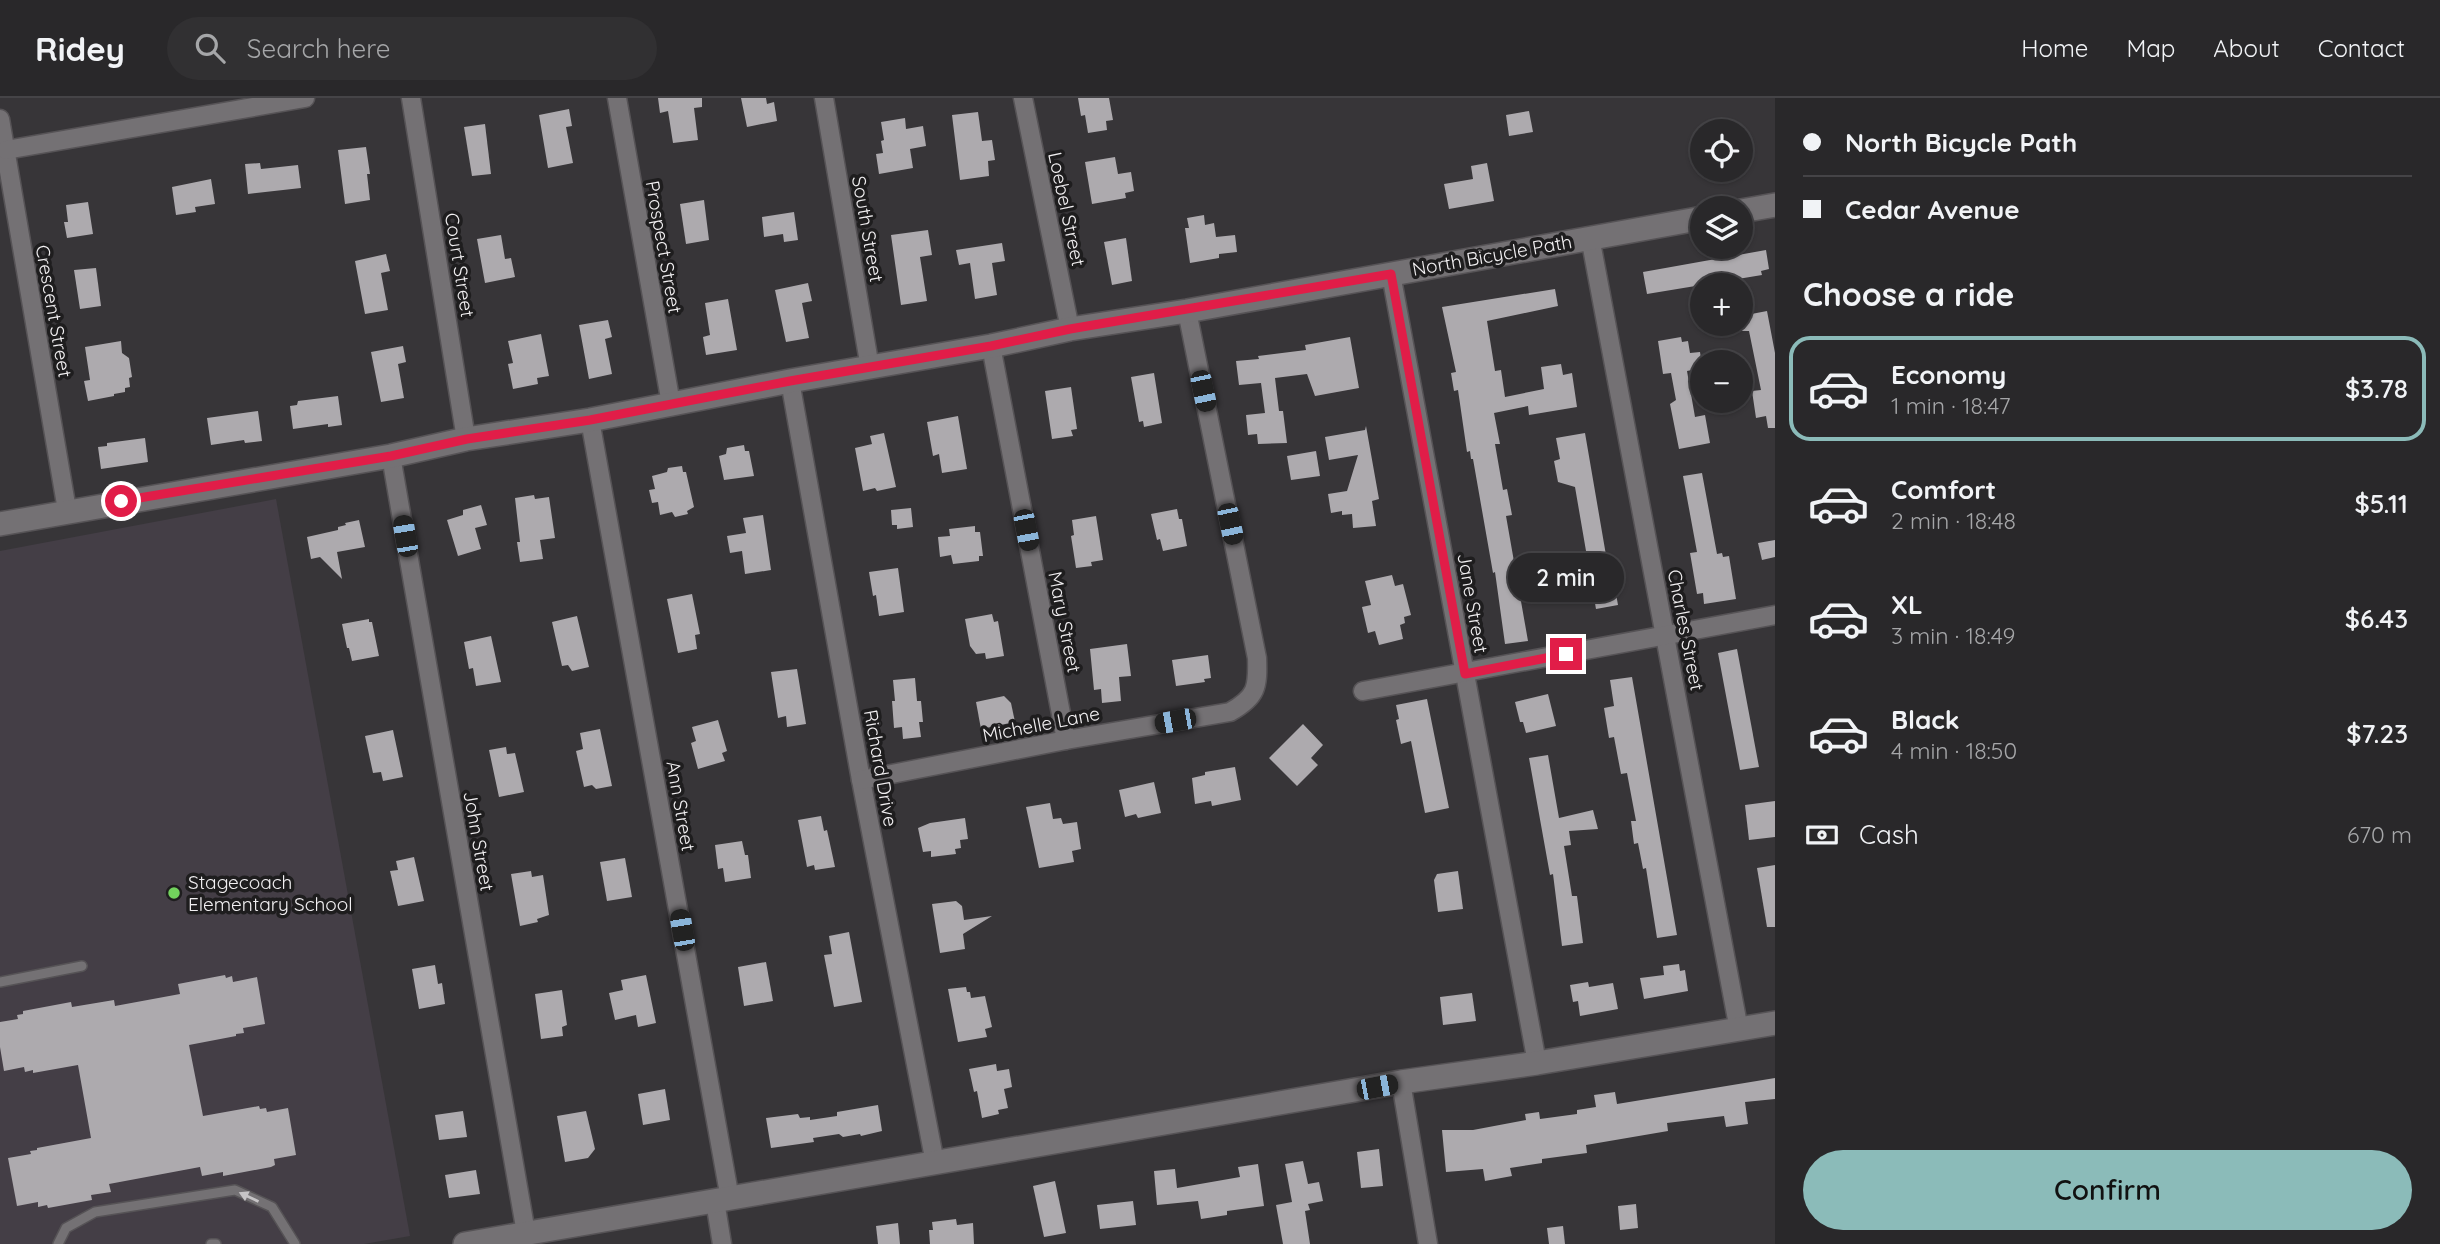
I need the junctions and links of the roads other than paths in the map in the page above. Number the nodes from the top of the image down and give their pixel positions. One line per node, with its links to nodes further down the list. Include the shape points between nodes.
1 (305, 98): 7 (street)
2 (411, 98): 20 (street, Court Street)
3 (617, 98): 18 (street, Prospect Street)
4 (824, 98): 16 (street, South Street)
5 (1023, 98): 14 (street, Loebel Street)
6 (0, 119): 7 (street, Crescent Street)
7 (6, 150): 22 (street, Crescent Street)
8 (1775, 205): 9 (street)
9 (1753, 209)
10 (1690, 220): 11 (street, North Bicycle Path)
11 (1590, 237): 12 (street, North Bicycle Path); 25 (street, Charles Street)
12 (1391, 274): 13 (street, North Bicycle Path); 26 (street, Jane Street)
13 (1187, 310): 14 (street, North Bicycle Path); 28 (street, Michelle Lane, via 1258,680 1249,702 1230,712)
14 (1070, 329): 15 (street, North Bicycle Path)
15 (991, 346): 16 (street, North Bicycle Path); 28 (street, Mary Street)
16 (870, 368): 17 (street, North Bicycle Path)
17 (790, 381): 18 (street, North Bicycle Path); 29 (street, Richard Drive)
18 (671, 404): 19 (street, North Bicycle Path)
19 (590, 420): 20 (street, North Bicycle Path); 37 (street, Ann Street)
20 (467, 439): 21 (street, North Bicycle Path)
21 (391, 456): 22 (street, North Bicycle Path); 38 (street, John Street)
22 (66, 510): 23 (street, North Bicycle Path)
23 (0, 523)
24 (1775, 615): 25 (street)
25 (1666, 635): 26 (street); 33 (street, Charles Street)
26 (1465, 674): 27 (street); 34 (street, Jane Street)
27 (1363, 691)
28 (1066, 740): 29 (street, Michelle Lane)
29 (861, 780): 36 (street, Richard Drive)
30 (82, 966): 31 (lane)
31 (0, 982)
32 (1775, 1023): 33 (street)
33 (1739, 1030): 34 (street)
34 (1538, 1063): 35 (street)
35 (1401, 1082): 36 (street); 43 (street)
36 (935, 1163): 37 (street)
37 (722, 1200): 38 (street); 42 (street, Ann Street)
38 (526, 1233): 41 (street)
39 (58, 1244): 40 (lane, one-way to 39, via 272,1207 235,1190 95,1212 66,1228)
40 (295, 1244)
41 (465, 1244)
42 (722, 1244)
43 (1428, 1244)

